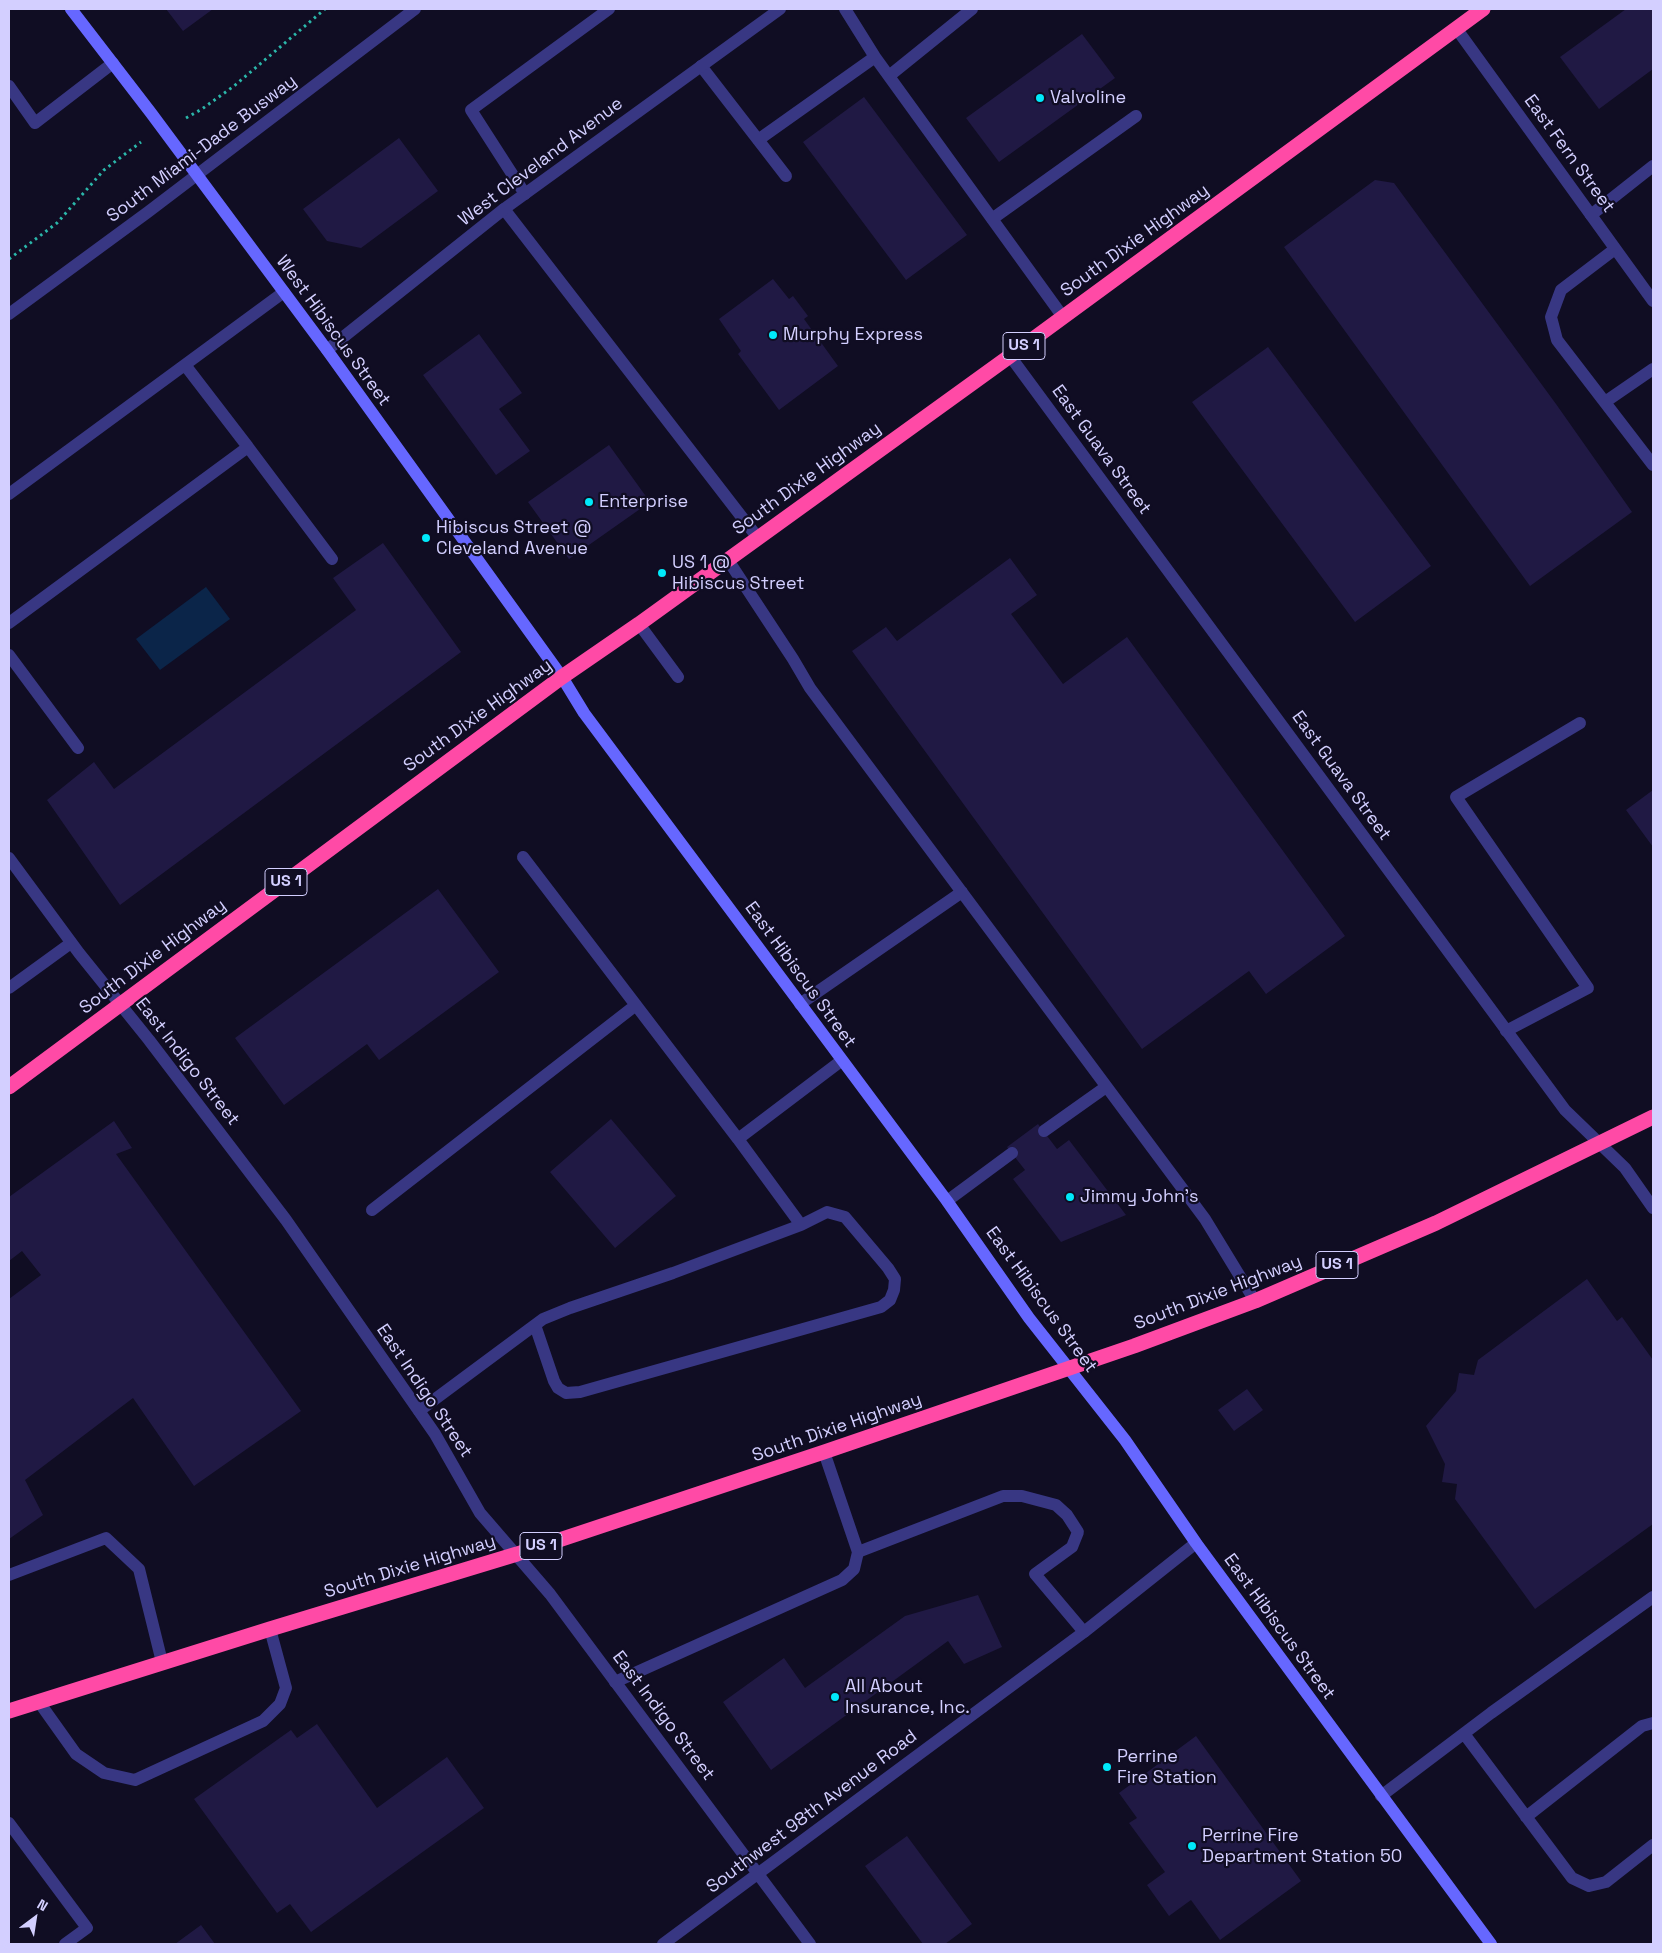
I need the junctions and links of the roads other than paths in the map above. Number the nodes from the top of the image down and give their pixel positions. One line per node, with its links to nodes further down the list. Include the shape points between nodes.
1 (72, 9): 10 (street, West Hibiscus Street)
2 (415, 9): 17 (street, South Miami-Dade Busway)
3 (608, 9): 19 (street, via 471,110)
4 (845, 9): 9 (street)
5 (972, 9): 12 (street)
6 (1483, 9): 8 (highway, South Dixie Highway / US 1)
7 (772, 11): 11 (street, West Cleveland Avenue)
8 (1456, 28): 21 (street, East Fern Street); 27 (highway, South Dixie Highway / US 1)
9 (875, 57): 12 (street); 15 (street)
10 (113, 63): 13 (street, via 36,123); 17 (street, West Hibiscus Street)
11 (701, 66): 15 (street); 19 (street, West Cleveland Avenue)
12 (889, 76): 22 (street)
13 (9, 86)
14 (1136, 116): 22 (street)
15 (758, 140): 18 (street)
16 (1653, 166): 21 (street)
17 (196, 175): 24 (street, West Hibiscus Street); 26 (street, South Miami-Dade Busway)
18 (786, 176)
19 (525, 194): 20 (street, West Cleveland Avenue)
20 (504, 209): 28 (street, West Cleveland Avenue); 36 (street)
21 (1591, 215): 23 (street, East Fern Street)
22 (992, 219): 27 (street)
23 (1615, 249): 25 (street, East Fern Street); 32 (street, via 1561,290 1551,316 1557,340)
24 (284, 292): 28 (street, West Hibiscus Street); 30 (street)
25 (1653, 301)
26 (9, 314)
27 (1064, 317): 29 (highway, South Dixie Highway / US 1)
28 (327, 350): 42 (street, West Hibiscus Street)
29 (1010, 356): 36 (highway, South Dixie Highway / US 1); 54 (street, East Guava Street)
30 (185, 365): 33 (street); 35 (street)
31 (1653, 369): 32 (street)
32 (1604, 402): 34 (street)
33 (248, 447): 37 (street); 39 (street)
34 (1653, 465)
35 (9, 494)
36 (758, 538): 38 (highway, South Dixie Highway / US 1)
37 (332, 559)
38 (728, 560): 40 (highway, South Dixie Highway / US 1); 48 (street, via 810,688)
39 (9, 623)
40 (639, 624): 42 (highway, South Dixie Highway / US 1); 43 (street)
41 (9, 655): 45 (street)
42 (562, 677): 51 (street, East Hibiscus Street, via 584,713); 52 (highway, South Dixie Highway / US 1)
43 (678, 677)
44 (1580, 723): 54 (street, via 1456,796 1588,988)
45 (78, 748)
46 (523, 857): 53 (street)
47 (9, 858): 49 (street, East Indigo Street)
48 (962, 892): 51 (street); 57 (street)
49 (72, 943): 50 (street); 52 (street, East Indigo Street)
50 (9, 988)
51 (800, 1004): 55 (street, East Hibiscus Street)
52 (120, 1005): 56 (highway, South Dixie Highway / US 1); 70 (street, East Indigo Street, via 286,1220)
53 (636, 1005): 60 (street); 65 (street)
54 (1506, 1030): 61 (street, East Guava Street, via 1565,1110)
55 (841, 1061): 60 (street); 63 (street, East Hibiscus Street)
56 (9, 1087)
57 (1106, 1087): 59 (street); 67 (street, via 1205,1219)
58 (1653, 1117): 61 (highway, South Dixie Highway / US 1)
59 (1044, 1131)
60 (738, 1139): 66 (street)
61 (1598, 1144): 64 (street, East Guava Street, via 1625,1168); 67 (highway, South Dixie Highway / US 1, via 1436,1223)
62 (1012, 1153): 63 (street)
63 (947, 1201): 69 (street, East Hibiscus Street)
64 (1653, 1208)
65 (372, 1210)
66 (801, 1225): 68 (street, via 570,1308); 68 (street, via 827,1212 845,1217 895,1279 890,1300 881,1307 580,1392 566,1393 554,1381)
67 (1255, 1301): 69 (highway, South Dixie Highway / US 1)
68 (535, 1325): 70 (street)
69 (1068, 1368): 71 (highway, South Dixie Highway / US 1); 72 (street, East Hibiscus Street, via 1125,1440)
70 (419, 1411): 74 (street, East Indigo Street, via 480,1513)
71 (824, 1452): 73 (street); 74 (highway, South Dixie Highway / US 1)
72 (1196, 1543): 78 (street, Southwest 98th Avenue Road); 85 (street, East Hibiscus Street)
73 (858, 1552): 78 (street, via 1003,1496 1022,1496 1056,1504 1068,1515 1078,1532 1072,1547 1035,1574); 80 (street, via 854,1570 842,1580)
74 (517, 1554): 77 (highway, South Dixie Highway / US 1); 80 (street, East Indigo Street)
75 (9, 1575): 79 (street, via 106,1538 139,1569)
76 (1653, 1597): 84 (street)
77 (270, 1629): 79 (highway, South Dixie Highway / US 1); 81 (street, via 286,1688 280,1704 263,1721 135,1780 104,1773 76,1754)
78 (1084, 1632): 89 (street, Southwest 98th Avenue Road)
79 (162, 1662): 81 (highway, South Dixie Highway / US 1)
80 (615, 1682): 89 (street, East Indigo Street)
81 (39, 1702): 82 (highway, South Dixie Highway / US 1)
82 (9, 1711)
83 (1653, 1723): 86 (street, via 1642,1726)
84 (1465, 1734): 85 (street); 86 (street)
85 (1380, 1796): 93 (street, East Hibiscus Street)
86 (1526, 1817): 88 (street, via 1572,1878 1589,1886 1606,1882)
87 (9, 1823): 90 (street, via 87,1928)
88 (1653, 1845)
89 (758, 1874): 91 (street, Southwest 98th Avenue Road); 92 (street, East Indigo Street)
90 (65, 1944)
91 (663, 1944)
92 (810, 1944)
93 (1490, 1944)

